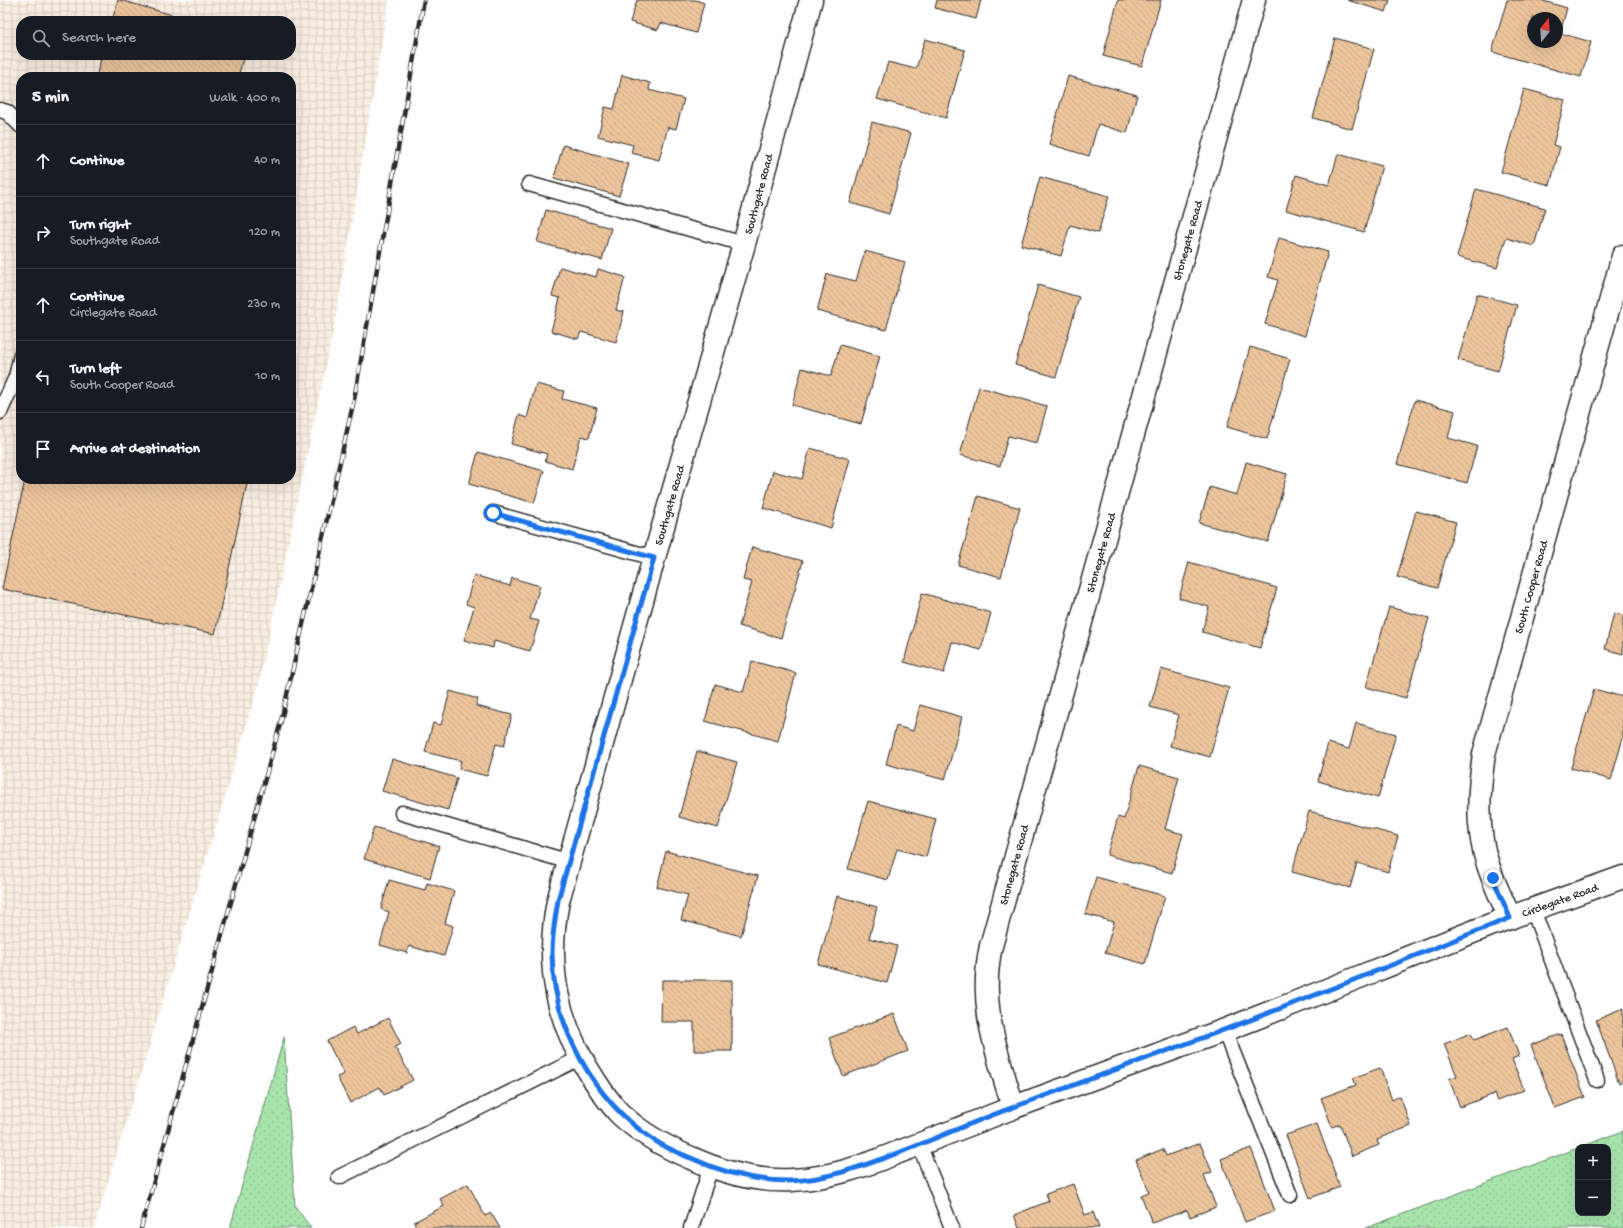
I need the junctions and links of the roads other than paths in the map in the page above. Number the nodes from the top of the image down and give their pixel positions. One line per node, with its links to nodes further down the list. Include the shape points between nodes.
1 (812, 0): 6 (street, Southgate Road)
2 (1254, 0): 20 (street, Stonegate Road, via 990,952 986,978 988,1013)
3 (0, 110): 4 (lane, via 7,112)
4 (16, 121)
5 (529, 184): 6 (lane)
6 (744, 244): 11 (street, Southgate Road)
7 (1623, 256): 16 (street, South Cooper Road, via 1484,754 1479,808 1482,840 1495,883)
8 (16, 377): 9 (lane)
9 (0, 412)
10 (493, 513): 11 (lane)
11 (654, 558): 13 (street, Southgate Road)
12 (402, 813): 13 (lane)
13 (570, 862): 18 (street, Southgate Road, via 558,900 552,954 558,1000)
14 (1623, 877): 15 (street, Circlegate Road)
15 (1533, 910): 16 (street, Circlegate Road); 19 (lane)
16 (1510, 918): 17 (street, Circlegate Road)
17 (1224, 1030): 20 (street, Circlegate Road); 24 (lane)
18 (580, 1058): 22 (street, Circlegate Road, via 619,1112 655,1141); 23 (lane)
19 (1597, 1080)
20 (1013, 1107): 21 (street, Circlegate Road)
21 (919, 1144): 22 (street, Circlegate Road, via 852,1170 818,1178 764,1180); 26 (lane)
22 (711, 1167): 25 (lane)
23 (339, 1177)
24 (1290, 1195)
25 (691, 1228)
26 (952, 1228)

